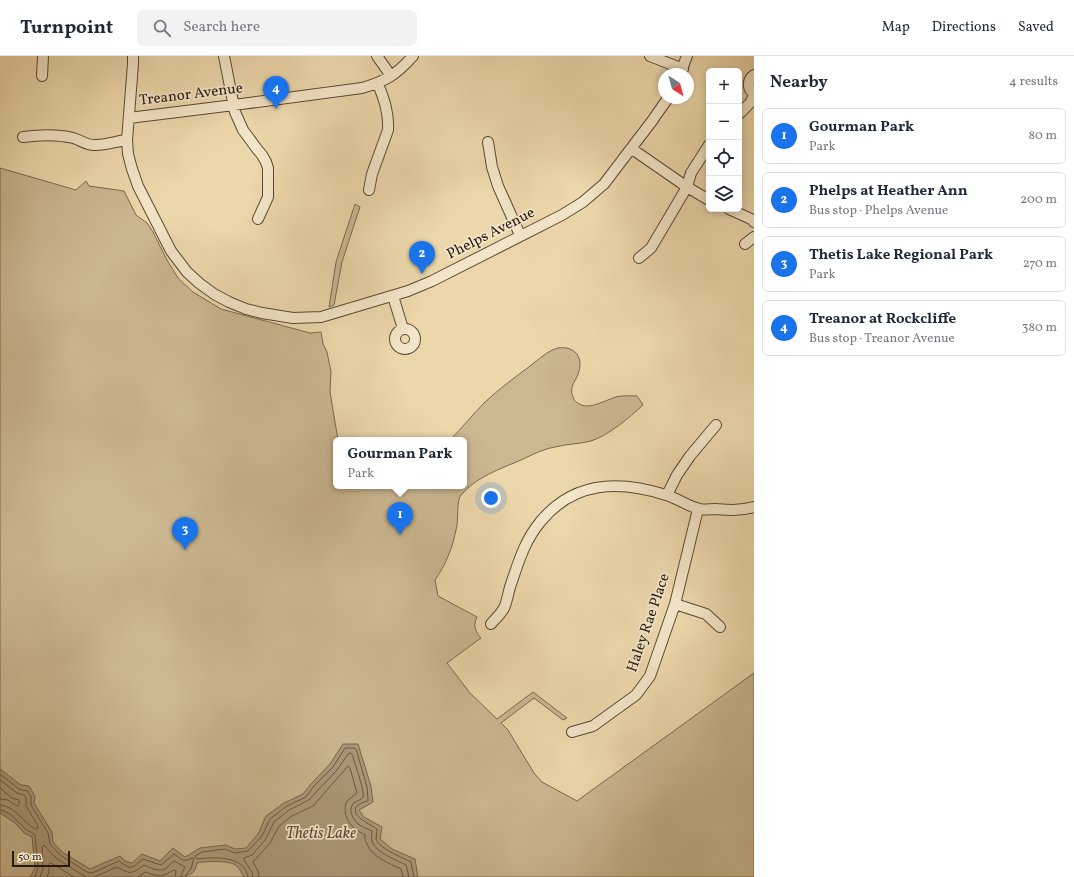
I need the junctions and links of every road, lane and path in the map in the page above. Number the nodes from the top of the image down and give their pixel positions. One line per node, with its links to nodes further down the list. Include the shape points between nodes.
1 (44, 56): 11 (street)
2 (133, 56): 18 (street, Phelps Avenue)
3 (224, 56): 16 (street)
4 (377, 56): 12 (street)
5 (413, 56): 12 (street, Treanor Avenue)
6 (650, 56): 8 (street)
7 (687, 56): 9 (street)
8 (674, 68)
9 (683, 68)
10 (754, 75): 14 (street, via 748,86)
11 (42, 76)
12 (391, 76): 13 (street, Treanor Avenue)
13 (378, 84): 16 (street, Treanor Avenue); 25 (street, via 388,114 388,130)
14 (754, 95): 17 (street)
15 (664, 104): 22 (street, Phelps Avenue)
16 (234, 105): 18 (street, Treanor Avenue); 28 (street, via 243,130 262,155 268,168 268,197)
17 (742, 111)
18 (129, 118): 20 (street, Phelps Avenue)
19 (23, 137): 20 (street, via 62,136 96,145)
20 (127, 140): 34 (street, Phelps Avenue, via 128,154 138,186 176,260 214,294 262,313 293,318 321,317)
21 (488, 142): 30 (street, via 496,180)
22 (632, 149): 24 (street); 30 (street, Phelps Avenue, via 604,184 584,202)
23 (706, 150): 24 (street, via 691,173)
24 (687, 187): 26 (street); 33 (street, via 651,248)
25 (369, 190)
26 (706, 198)
27 (736, 212): 29 (street)
28 (258, 219)
29 (754, 222)
30 (520, 235): 34 (street, Phelps Avenue, via 432,281)
31 (754, 237): 32 (street)
32 (746, 244)
33 (639, 258)
34 (393, 296): 35 (street)
35 (403, 329)
36 (716, 424): 37 (street, via 690,456)
37 (667, 495): 39 (street); 41 (street, via 638,488 607,486 572,495 554,507 530,537 521,554 504,608)
38 (754, 507): 39 (street, via 741,510)
39 (698, 509): 40 (street, Haley Rae Place)
40 (675, 604): 42 (street, via 706,614); 43 (street, Haley Rae Place, via 650,676 636,695 593,726)
41 (491, 624)
42 (720, 627)
43 (572, 732)

